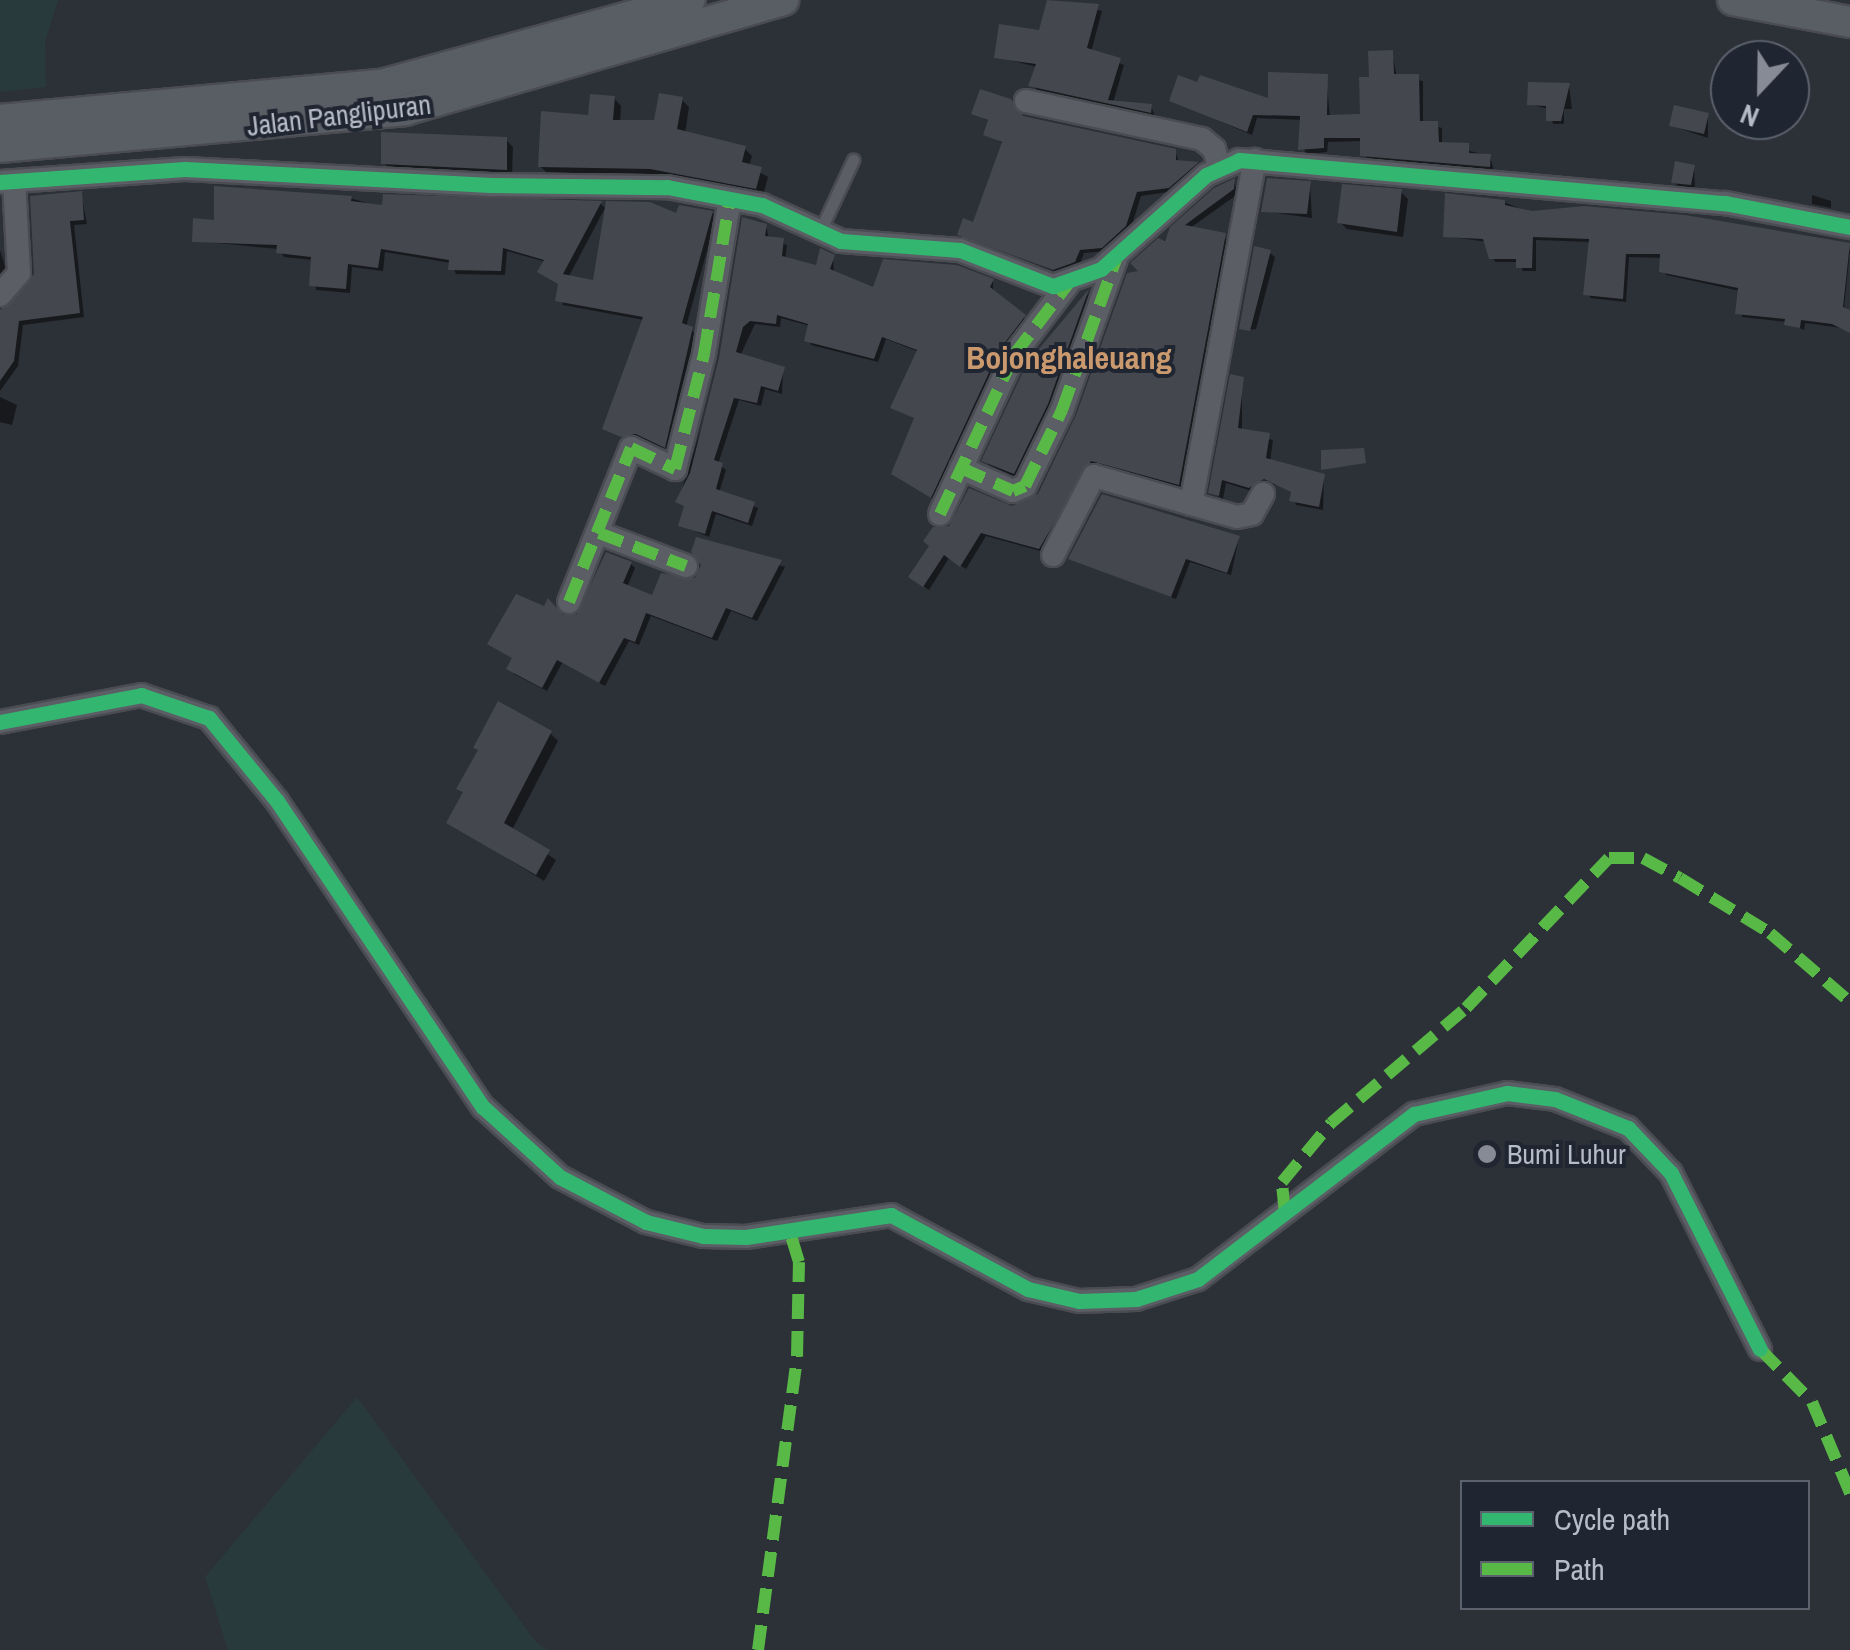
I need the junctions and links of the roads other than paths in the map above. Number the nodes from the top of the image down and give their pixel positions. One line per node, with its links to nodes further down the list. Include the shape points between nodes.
1 (690, 0): 6 (main road, Jalan Panglipuran, via 384,84)
2 (783, 0): 7 (main road, Jalan Panglipuran, via 405,110)
3 (1733, 0): 4 (main road)
4 (1850, 22)
5 (1026, 101): 10 (street, via 1202,138)
6 (0, 120)
7 (0, 147)
8 (852, 160): 14 (lane)
9 (1255, 160): 10 (street); 13 (street, via 1726,203); 20 (street)
10 (1219, 166): 15 (street)
11 (7, 182): 12 (street, via 185,169 491,186 619,183); 17 (street, via 19,273)
12 (730, 199): 14 (street, via 762,204); 22 (street, via 704,354 675,469 631,448)
13 (1850, 226)
14 (819, 233): 16 (street, via 864,244 960,250 1036,282)
15 (1116, 259): 16 (street); 18 (street, via 1062,410 1025,486 1013,492)
16 (1068, 284): 18 (street, via 1014,355)
17 (0, 295)
18 (962, 468): 21 (street)
19 (1263, 494): 20 (street, via 1246,518)
20 (1191, 504): 23 (street, via 1094,476)
21 (940, 514)
22 (598, 533): 24 (street); 25 (street)
23 (1052, 555)
24 (686, 566)
25 (569, 602)
26 (0, 722): 27 (street, via 141,695 209,718 276,800 483,1107 560,1176 646,1222 703,1236 746,1237 891,1215 1028,1289 1079,1301 1136,1299 1198,1279 1414,1114 1507,1093 1555,1099 1628,1128 1672,1173)
27 (1760, 1349)

